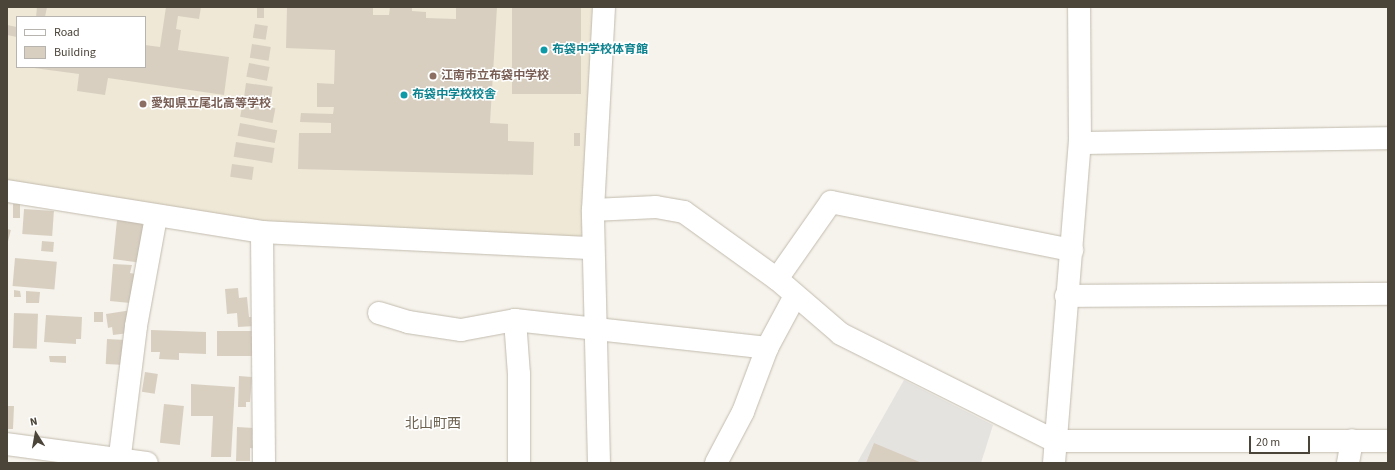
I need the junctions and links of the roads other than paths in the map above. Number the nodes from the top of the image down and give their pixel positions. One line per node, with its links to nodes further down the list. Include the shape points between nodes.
1 (604, 7): 6 (street)
2 (1079, 7): 4 (street)
3 (1388, 138): 4 (street)
4 (1080, 143): 10 (street)
5 (7, 191): 7 (street)
6 (593, 210): 9 (street); 11 (street, via 656,207 684,212)
7 (156, 217): 8 (street); 23 (street, via 136,326)
8 (262, 232): 9 (street); 25 (street)
9 (593, 248): 17 (street)
10 (1072, 250): 11 (street, via 831,202); 14 (street)
11 (777, 279): 13 (street)
12 (1388, 294): 14 (street)
13 (795, 296): 18 (street); 20 (street, via 841,334)
14 (1066, 296): 20 (street)
15 (379, 313): 16 (street, via 408,322 461,330)
16 (516, 320): 17 (street); 26 (street)
17 (596, 328): 18 (street); 27 (street)
18 (767, 348): 28 (street, via 743,412)
19 (1352, 440): 20 (street); 21 (street); 30 (street)
20 (1055, 441): 29 (street)
21 (1388, 441)
22 (7, 444): 23 (street)
23 (120, 462): 24 (street)
24 (146, 463)
25 (264, 463)
26 (519, 463)
27 (599, 463)
28 (716, 463)
29 (1054, 463)
30 (1348, 463)

